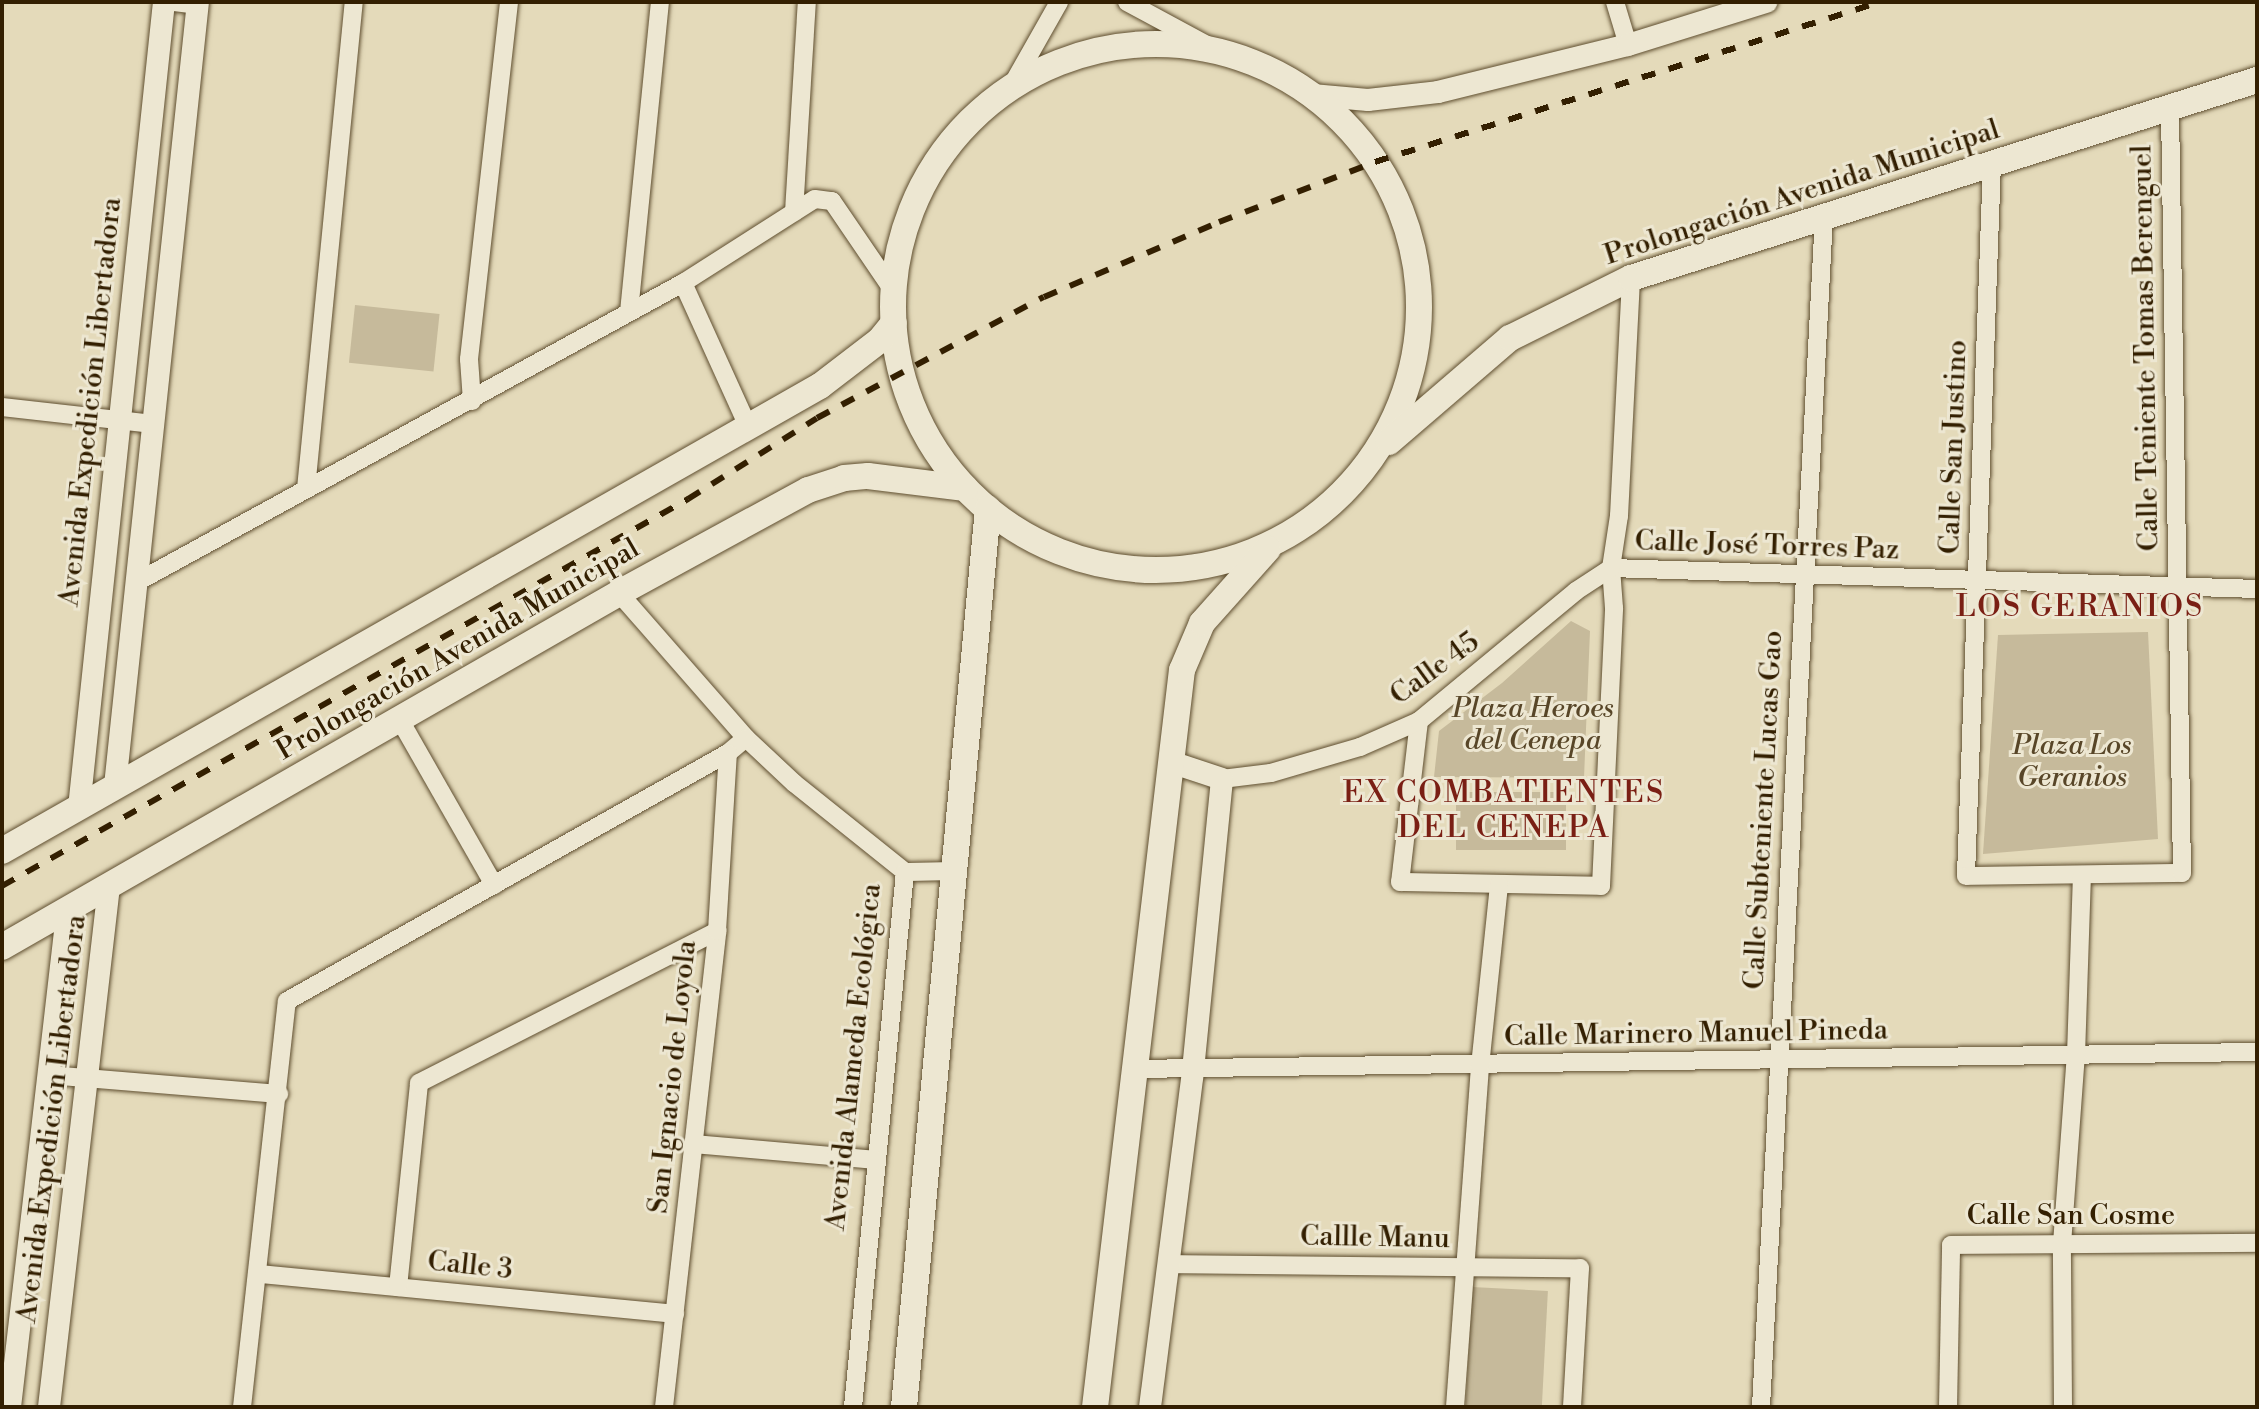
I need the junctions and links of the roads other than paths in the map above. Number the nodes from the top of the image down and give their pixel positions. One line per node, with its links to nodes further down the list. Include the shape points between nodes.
1 (164, 2): 28 (street, Avenida Expedición Libertadora)
2 (173, 2): 11 (street)
3 (354, 2): 33 (street)
4 (509, 2): 26 (street, via 469,359)
5 (660, 2): 24 (street)
6 (807, 2): 19 (street)
7 (1059, 2): 15 (street)
8 (1127, 2): 13 (street)
9 (1615, 2): 12 (street)
10 (1766, 2): 12 (street, Prolongación Avenida Municipal)
11 (198, 4): 29 (street)
12 (1628, 45): 16 (street, Prolongación Avenida Municipal, via 1417,96 1368,100)
13 (1216, 50): 15 (main road, Prolongación Avenida Municipal, via 1156,43 1095,50); 16 (main road, Prolongación Avenida Municipal, via 1273,71)
14 (2257, 80): 17 (main road, Prolongación Avenida Municipal)
15 (1011, 87): 23 (main road, Prolongación Avenida Municipal, via 965,126 929,176 905,232)
16 (1312, 95): 31 (main road, Prolongación Avenida Municipal, via 1346,125 1383,174 1414,260 1418,321 1407,382)
17 (2170, 110): 18 (main road, Prolongación Avenida Municipal); 40 (street, Calle Teniente Tomas Berenguel)
18 (1992, 163): 20 (main road, Prolongación Avenida Municipal); 39 (street, Calle San Justino)
19 (794, 212): 22 (street); 23 (street, via 815,199 832,201)
20 (1824, 217): 21 (main road, Prolongación Avenida Municipal); 37 (street, Calle Subteniente Lucas Gao)
21 (1631, 278): 31 (main road, Prolongación Avenida Municipal, via 1510,338); 36 (street, via 1619,516)
22 (683, 283): 24 (street); 30 (street)
23 (894, 292): 25 (main road, Prolongación Avenida Municipal)
24 (629, 312): 26 (street)
25 (894, 323): 30 (main road, Prolongación Avenida Municipal, via 820,386); 32 (main road, Prolongación Avenida Municipal, via 901,371 916,412 929,440)
26 (472, 401): 33 (street)
27 (2, 407): 28 (street)
28 (118, 420): 29 (street); 50 (street, Avenida Expedición Libertadora)
29 (153, 424): 38 (street)
30 (748, 426): 49 (main road, Prolongación Avenida Municipal)
31 (1366, 464): 35 (main road, Prolongación Avenida Municipal, via 1325,508)
32 (965, 488): 34 (main road, Prolongación Avenida Municipal); 42 (main road, Prolongación Avenida Municipal, via 868,476 826,482)
33 (306, 489): 38 (street)
34 (988, 509): 35 (main road, Prolongación Avenida Municipal, via 1039,543 1126,569 1187,569 1246,555); 52 (main road)
35 (1274, 542): 47 (main road, via 1202,623 1182,670)
36 (1611, 568): 37 (street, Calle José Torres Paz); 44 (street, Calle 45); 56 (street, via 1614,608 1601,886)
37 (1805, 577): 39 (street, Calle José Torres Paz); 63 (street, Calle Subteniente Lucas Gao)
38 (137, 582): 49 (street)
39 (1977, 582): 40 (street, Calle José Torres Paz); 54 (street, Calle San Justino, via 1966,876)
40 (2178, 587): 41 (street, Calle José Torres Paz); 54 (street, Calle Teniente Tomas Berenguel, via 2182,873)
41 (2257, 589)
42 (619, 593): 43 (main road, Prolongación Avenida Municipal); 45 (street, Avenida Alameda Ecológica)
43 (400, 720): 55 (street); 57 (main road, Prolongación Avenida Municipal)
44 (1419, 721): 48 (street, Calle 45, via 1360,747 1286,769); 56 (street, via 1400,882)
45 (746, 738): 46 (street); 53 (street, Avenida Alameda Ecológica)
46 (728, 753): 55 (street); 59 (street, San Ignacio de Loyola)
47 (1171, 762): 48 (street); 65 (main road)
48 (1222, 779): 66 (street)
49 (115, 786): 50 (main road, Prolongación Avenida Municipal)
50 (79, 808): 51 (main road, Prolongación Avenida Municipal)
51 (2, 851)
52 (956, 871): 53 (street); 84 (main road)
53 (905, 872): 71 (street, Avenida Alameda Ecológica)
54 (2082, 875): 62 (street)
55 (494, 885): 69 (street, via 287,1001)
56 (1499, 885): 64 (street)
57 (109, 886): 58 (main road, Prolongación Avenida Municipal); 68 (street, Avenida Expedición Libertadora)
58 (67, 911): 60 (main road, Prolongación Avenida Municipal); 67 (street, Avenida Expedición Libertadora)
59 (717, 931): 70 (street, San Ignacio de Loyola); 77 (street, via 419,1083)
60 (2, 947)
61 (2257, 1052): 62 (street, Calle Marinero Manuel Pineda)
62 (2076, 1055): 63 (street, Calle Marinero Manuel Pineda); 73 (street)
63 (1779, 1060): 64 (street, Calle Marinero Manuel Pineda); 89 (street, Calle Subteniente Lucas Gao)
64 (1480, 1066): 66 (street, Calle Marinero Manuel Pineda); 75 (street)
65 (1135, 1069): 66 (street, Calle Marinero Manuel Pineda); 85 (main road)
66 (1193, 1070): 74 (street)
67 (49, 1075): 68 (street); 79 (street, Avenida Expedición Libertadora)
68 (87, 1079): 69 (street); 80 (street, Avenida Expedición Libertadora)
69 (279, 1094): 76 (street)
70 (694, 1144): 71 (street); 78 (street, San Ignacio de Loyola)
71 (876, 1160): 83 (street, Avenida Alameda Ecológica)
72 (2257, 1243): 73 (street, Calle San Cosme)
73 (2062, 1244): 90 (street, Calle San Cosme, via 1951,1245); 91 (street)
74 (1169, 1264): 75 (street, Callle Manu); 86 (street)
75 (1465, 1267): 87 (street); 88 (street, Callle Manu, via 1580,1268)
76 (260, 1274): 77 (street, Calle 3); 81 (street)
77 (398, 1287): 78 (street, Calle 3)
78 (675, 1314): 82 (street, San Ignacio de Loyola)
79 (10, 1407)
80 (49, 1407)
81 (242, 1407)
82 (664, 1407)
83 (853, 1407)
84 (904, 1407)
85 (1095, 1407)
86 (1150, 1407)
87 (1455, 1407)
88 (1572, 1407)
89 (1761, 1407)
90 (1948, 1407)
91 (2063, 1407)

